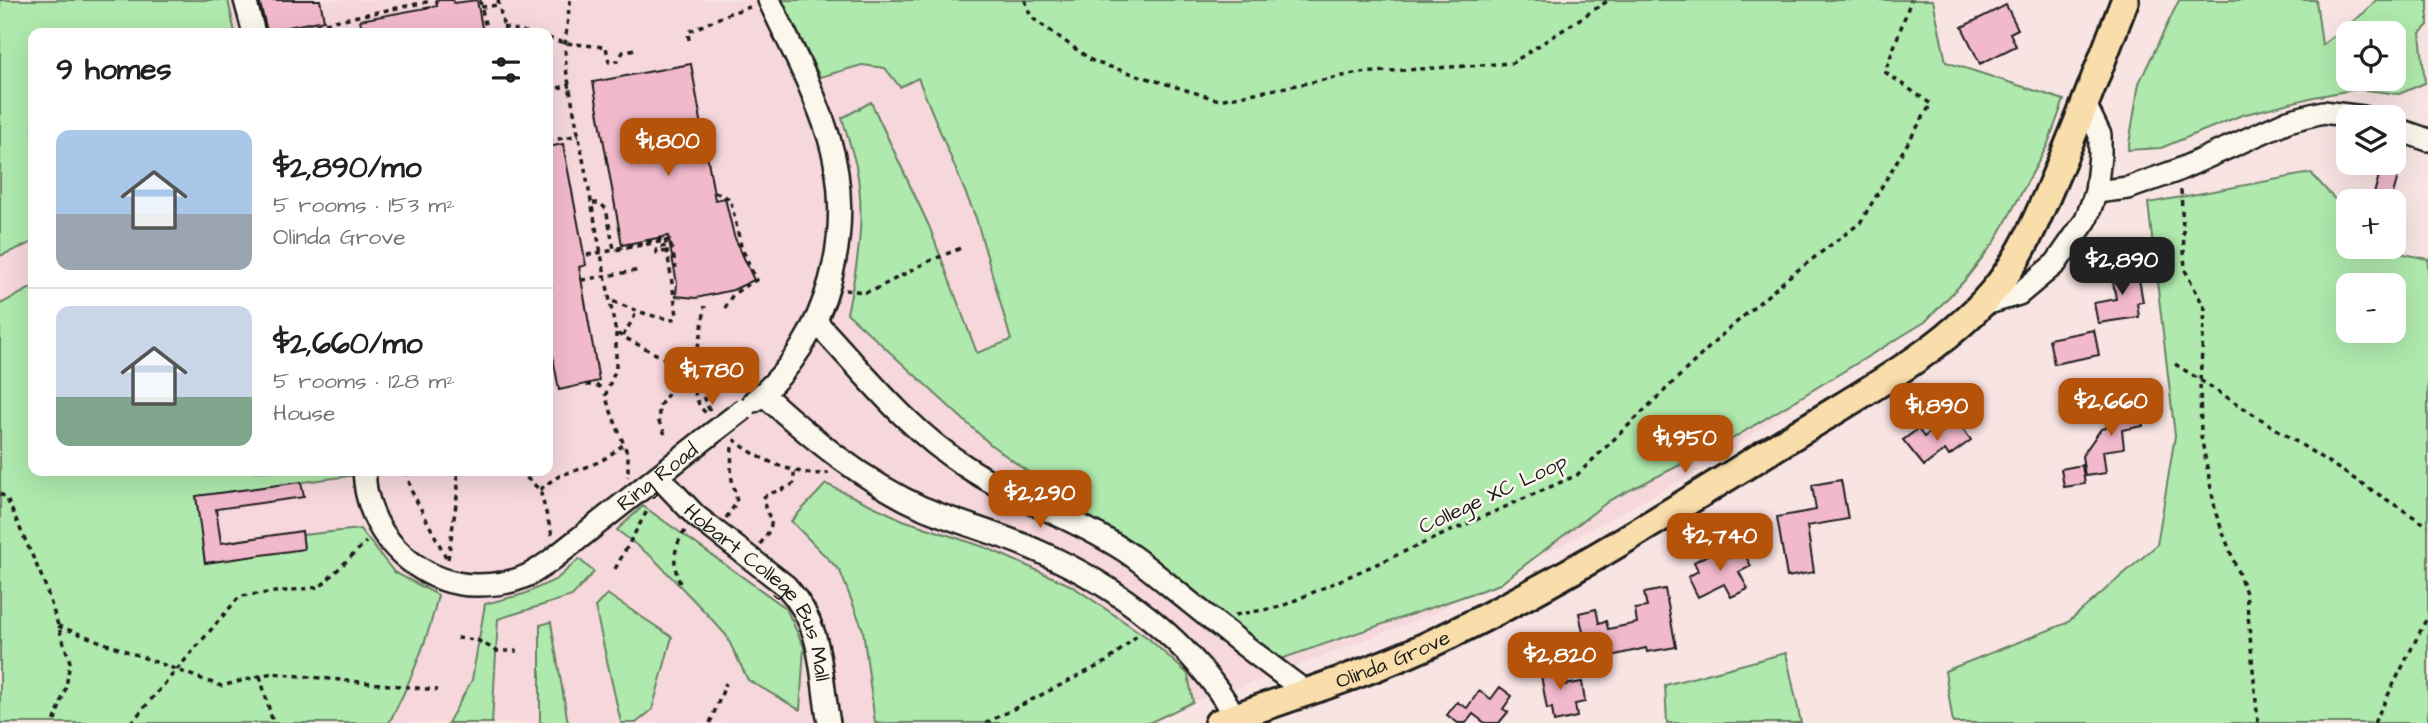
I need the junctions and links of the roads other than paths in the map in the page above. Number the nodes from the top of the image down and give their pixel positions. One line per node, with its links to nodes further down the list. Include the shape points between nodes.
1 (245, 0): 4 (street)
2 (769, 0): 11 (street, Ring Road, via 829,139 838,184 839,225 829,286)
3 (2118, 2): 5 (main road, Olinda Grove)
4 (253, 28)
5 (2085, 104): 9 (street, Olinda Grove, via 2099,135); 10 (main road, Olinda Grove, via 2027,240)
6 (2336, 114): 9 (street, via 2323,112 2288,121 2176,171 2129,188)
7 (2406, 133): 8 (street)
8 (2428, 141)
9 (2096, 191): 10 (street, Olinda Grove, via 2086,220 2056,263 2019,294)
10 (1982, 305): 15 (main road, Olinda Grove, via 1862,393 1578,566 1420,649)
11 (816, 322): 12 (street, Ring Road); 15 (street, via 939,448 998,486 1101,536 1154,571)
12 (763, 394): 14 (street, Ring Road, bridge); 16 (street, via 868,477 923,508 1037,550 1112,592 1182,646 1207,673 1219,690)
13 (365, 476): 14 (street, Ring Road, via 368,499 382,531 404,557 431,576 461,586 524,578 558,555 633,486)
14 (658, 476): 17 (street, Hobart College Bus Mall, via 696,516 786,586 808,614 819,648)
15 (1306, 692): 16 (main road, Olinda Grove)
16 (1226, 720)
17 (829, 723)

